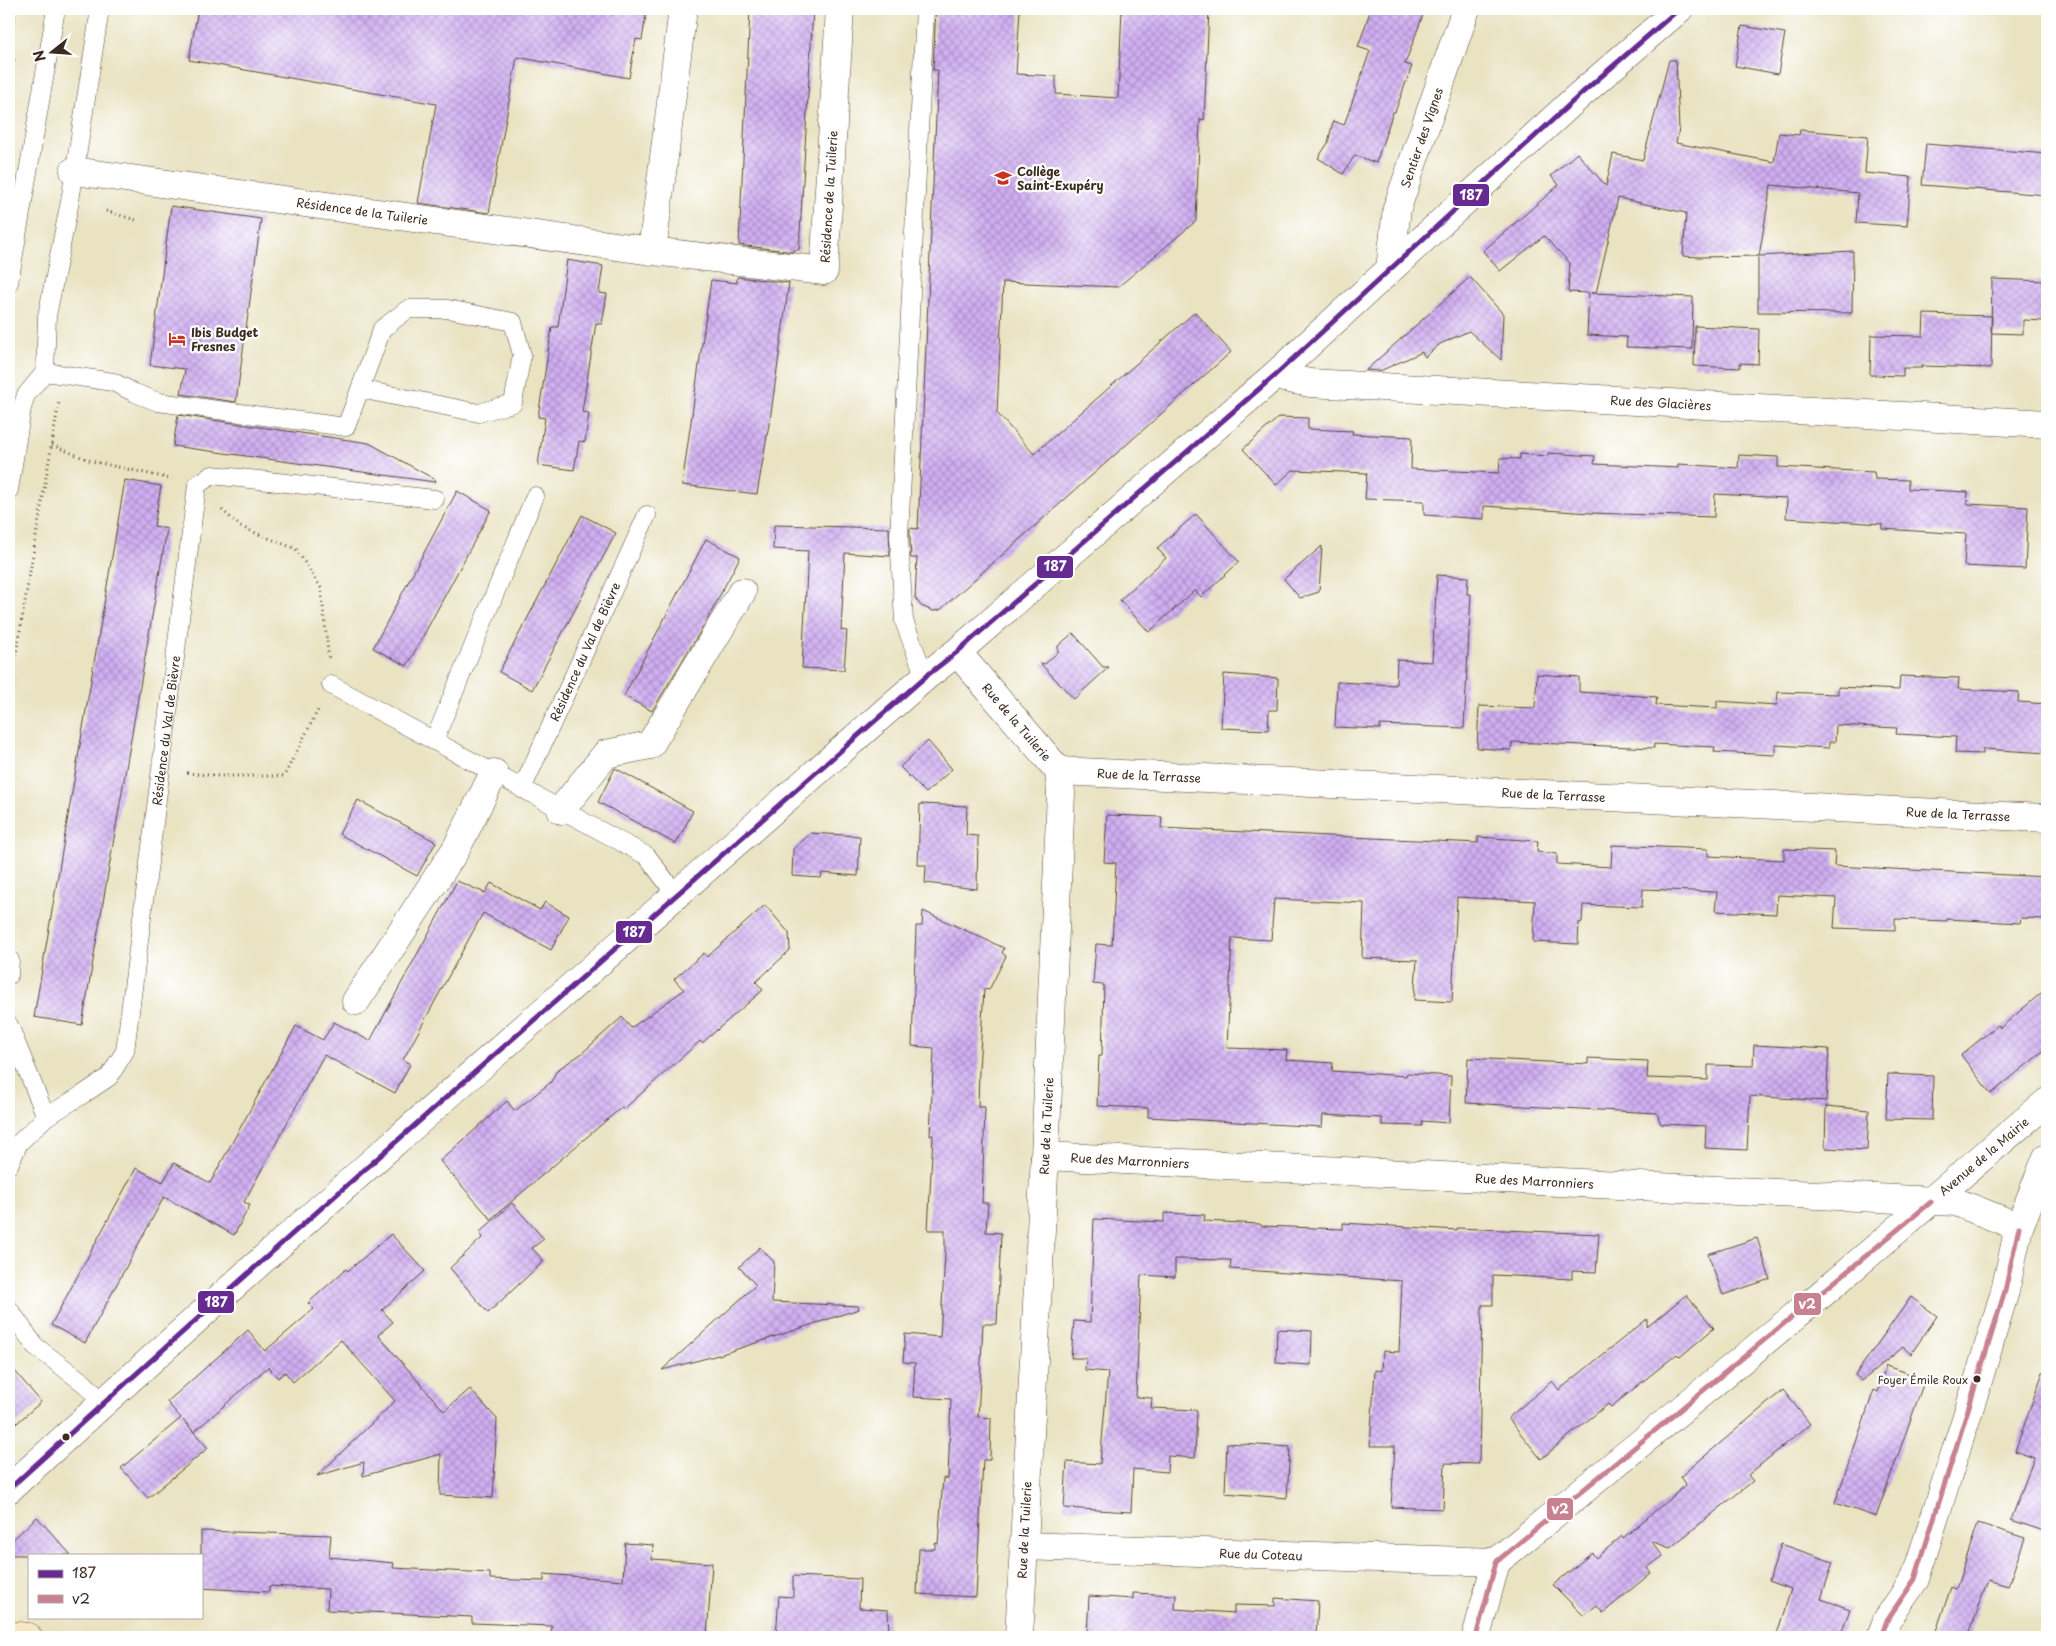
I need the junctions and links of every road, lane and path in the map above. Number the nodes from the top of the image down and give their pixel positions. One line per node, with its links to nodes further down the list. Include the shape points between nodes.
1 (16, 9): 9 (path)
2 (56, 9): 17 (lane)
3 (100, 9): 12 (lane)
4 (683, 9): 15 (street)
5 (840, 9): 15 (street, Résidence de la Tuilerie, via 824,271)
6 (925, 9): 32 (lane, via 899,537 904,621)
7 (1466, 9): 16 (street, Sentier des Vignes, via 1397,208)
8 (1679, 9): 16 (street)
9 (9, 47)
10 (9, 59): 11 (path)
11 (19, 60)
12 (74, 171): 15 (street, Résidence de la Tuilerie); 18 (lane, via 46,316)
13 (120, 214): 14 (path)
14 (139, 220)
15 (652, 251)
16 (1390, 269): 19 (street)
17 (9, 283)
18 (45, 372): 20 (lane, via 113,382 158,402 346,427); 25 (lane, via 26,395 22,408)
19 (1274, 376): 22 (street, Rue des Glacières, via 1310,383); 31 (street)
20 (360, 389): 20 (lane, via 479,413 513,403 522,355 513,322 448,309 408,309 382,329)
21 (59, 401): 23 (path)
22 (2047, 424)
23 (52, 446): 24 (path, via 91,461); 34 (path)
24 (197, 485): 27 (lane, via 212,475); 30 (path, via 240,527 296,549 322,588); 37 (lane, Résidence du Val de Bièvre)
25 (9, 490)
26 (535, 496): 36 (lane)
27 (435, 499)
28 (647, 515): 40 (lane, Résidence du Val de Bièvre)
29 (742, 592): 41 (street, via 650,744 606,754)
30 (326, 634)
31 (957, 652): 32 (street); 38 (street, Rue de la Tuilerie)
32 (924, 677): 43 (street)
33 (331, 685): 36 (lane)
34 (9, 695)
35 (305, 737): 37 (path, via 284,776 219,776)
36 (434, 741): 39 (lane)
37 (161, 770): 47 (lane, Résidence du Val de Bièvre, via 125,1051 108,1077)
38 (1059, 771): 42 (street, Rue de la Terrasse); 48 (street, Rue de la Tuilerie, via 1061,793)
39 (494, 773): 40 (lane); 44 (street, via 456,849)
40 (522, 789): 41 (lane)
41 (561, 810): 43 (lane, via 647,856)
42 (2047, 818)
43 (676, 895): 54 (street)
44 (356, 1001)
45 (9, 1025): 47 (lane)
46 (2047, 1102): 51 (street, Avenue de la Mairie)
47 (46, 1117): 50 (lane, Résidence du Val de Bièvre, via 19,1143)
48 (1045, 1156): 51 (street, Rue des Marronniers); 56 (street, Rue de la Tuilerie)
49 (2047, 1157): 52 (street)
50 (9, 1165)
51 (1931, 1202): 52 (street, Rue des Marronniers, via 1956,1202); 57 (street, Avenue de la Mairie)
52 (2019, 1227): 62 (street, via 2005,1291 1915,1579 1887,1620)
53 (9, 1309): 54 (lane, via 35,1346 85,1384)
54 (103, 1403): 55 (street)
55 (9, 1489)
56 (1023, 1546): 57 (street, Rue du Coteau); 60 (street, Rue de la Tuilerie)
57 (1496, 1562): 61 (street)
58 (9, 1635): 59 (main road)
59 (28, 1637)
60 (1019, 1637)
61 (1476, 1637)
62 (1881, 1637)

